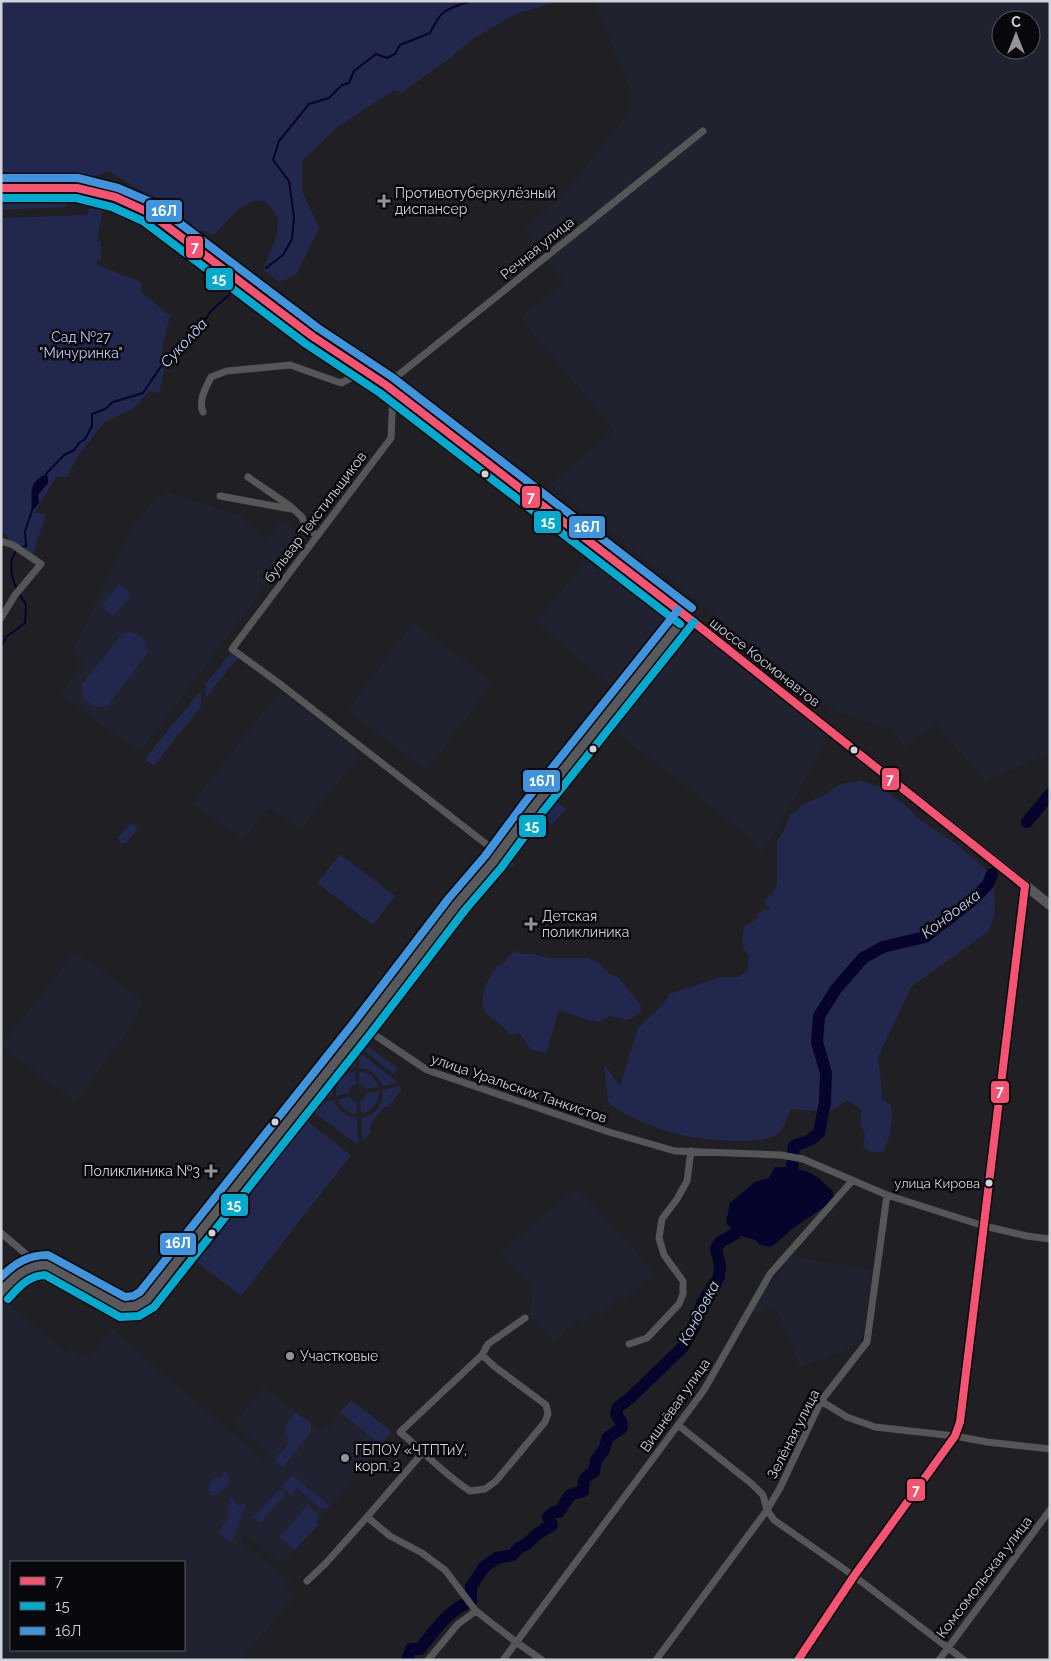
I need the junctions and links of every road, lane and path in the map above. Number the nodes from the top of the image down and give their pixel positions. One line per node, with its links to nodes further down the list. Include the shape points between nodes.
1 (703, 131): 4 (street, Речная улица)
2 (1, 188): 3 (main road, шоссе Космонавтов, via 77,188 115,197 148,212 312,336)
3 (359, 367): 4 (main road, шоссе Космонавтов); 5 (street, via 353,377 341,384 290,365 227,371 212,377 203,394)
4 (390, 388): 9 (street, бульвар Текстильщиков, via 391,438); 11 (main road, шоссе Космонавтов)
5 (203, 412)
6 (248, 477): 8 (street)
7 (220, 496): 8 (street)
8 (294, 510): 9 (street)
9 (317, 536): 13 (street, бульвар Текстильщиков, via 232,649)
10 (1, 541): 12 (street, via 41,564)
11 (686, 616): 13 (street); 14 (main road, шоссе Космонавтов)
12 (1, 618)
13 (499, 854): 16 (street)
14 (1026, 886): 15 (main road, шоссе Космонавтов); 20 (street)
15 (1050, 905)
16 (364, 1027): 17 (street, улица Уральских Танкистов, via 427,1070 609,1132 675,1151); 23 (street, via 147,1300 136,1306 123,1307 47,1265)
17 (692, 1151): 18 (street, улица Уральских Танкистов, via 781,1155 802,1159); 26 (street, via 687,1182 662,1219 659,1238 664,1255 683,1281 684,1294 679,1304 647,1338)
18 (852, 1181): 19 (street, улица Уральских Танкистов); 29 (street, Вишнёвая улица, via 770,1274 704,1390)
19 (887, 1195): 20 (street, улица Уральских Танкистов); 28 (street, Зелёная улица, via 867,1342)
20 (984, 1226): 22 (street, улица Уральских Танкистов); 30 (street, via 960,1422)
21 (1, 1233): 23 (street)
22 (1050, 1239)
23 (39, 1265): 24 (street, via 23,1270)
24 (1, 1292)
25 (525, 1318): 27 (street, via 488,1344)
26 (629, 1344)
27 (482, 1355): 32 (street, via 400,1432); 32 (street, via 546,1405 548,1414 545,1422 496,1481 479,1491 470,1491 452,1479)
28 (821, 1402): 30 (street, via 847,1417 875,1427); 33 (street, Зелёная улица)
29 (678, 1425): 33 (street, via 752,1484 763,1496); 39 (street, Вишнёвая улица)
30 (955, 1436): 31 (street); 36 (street)
31 (1050, 1449)
32 (424, 1451): 35 (street)
33 (767, 1510): 36 (street, via 774,1520); 44 (street, Зелёная улица)
34 (1050, 1510): 40 (street, Комсомольская улица)
35 (367, 1517): 37 (street); 38 (street, via 390,1536 445,1570)
36 (854, 1576): 40 (street); 45 (street)
37 (307, 1581)
38 (476, 1611): 39 (street); 41 (street, via 458,1624)
39 (516, 1642): 42 (street, Вишнёвая улица); 43 (street)
40 (947, 1647): 46 (street, Комсомольская улица); 47 (street)
41 (428, 1660)
42 (503, 1660)
43 (542, 1660)
44 (656, 1660)
45 (798, 1660)
46 (939, 1660)
47 (964, 1660)

